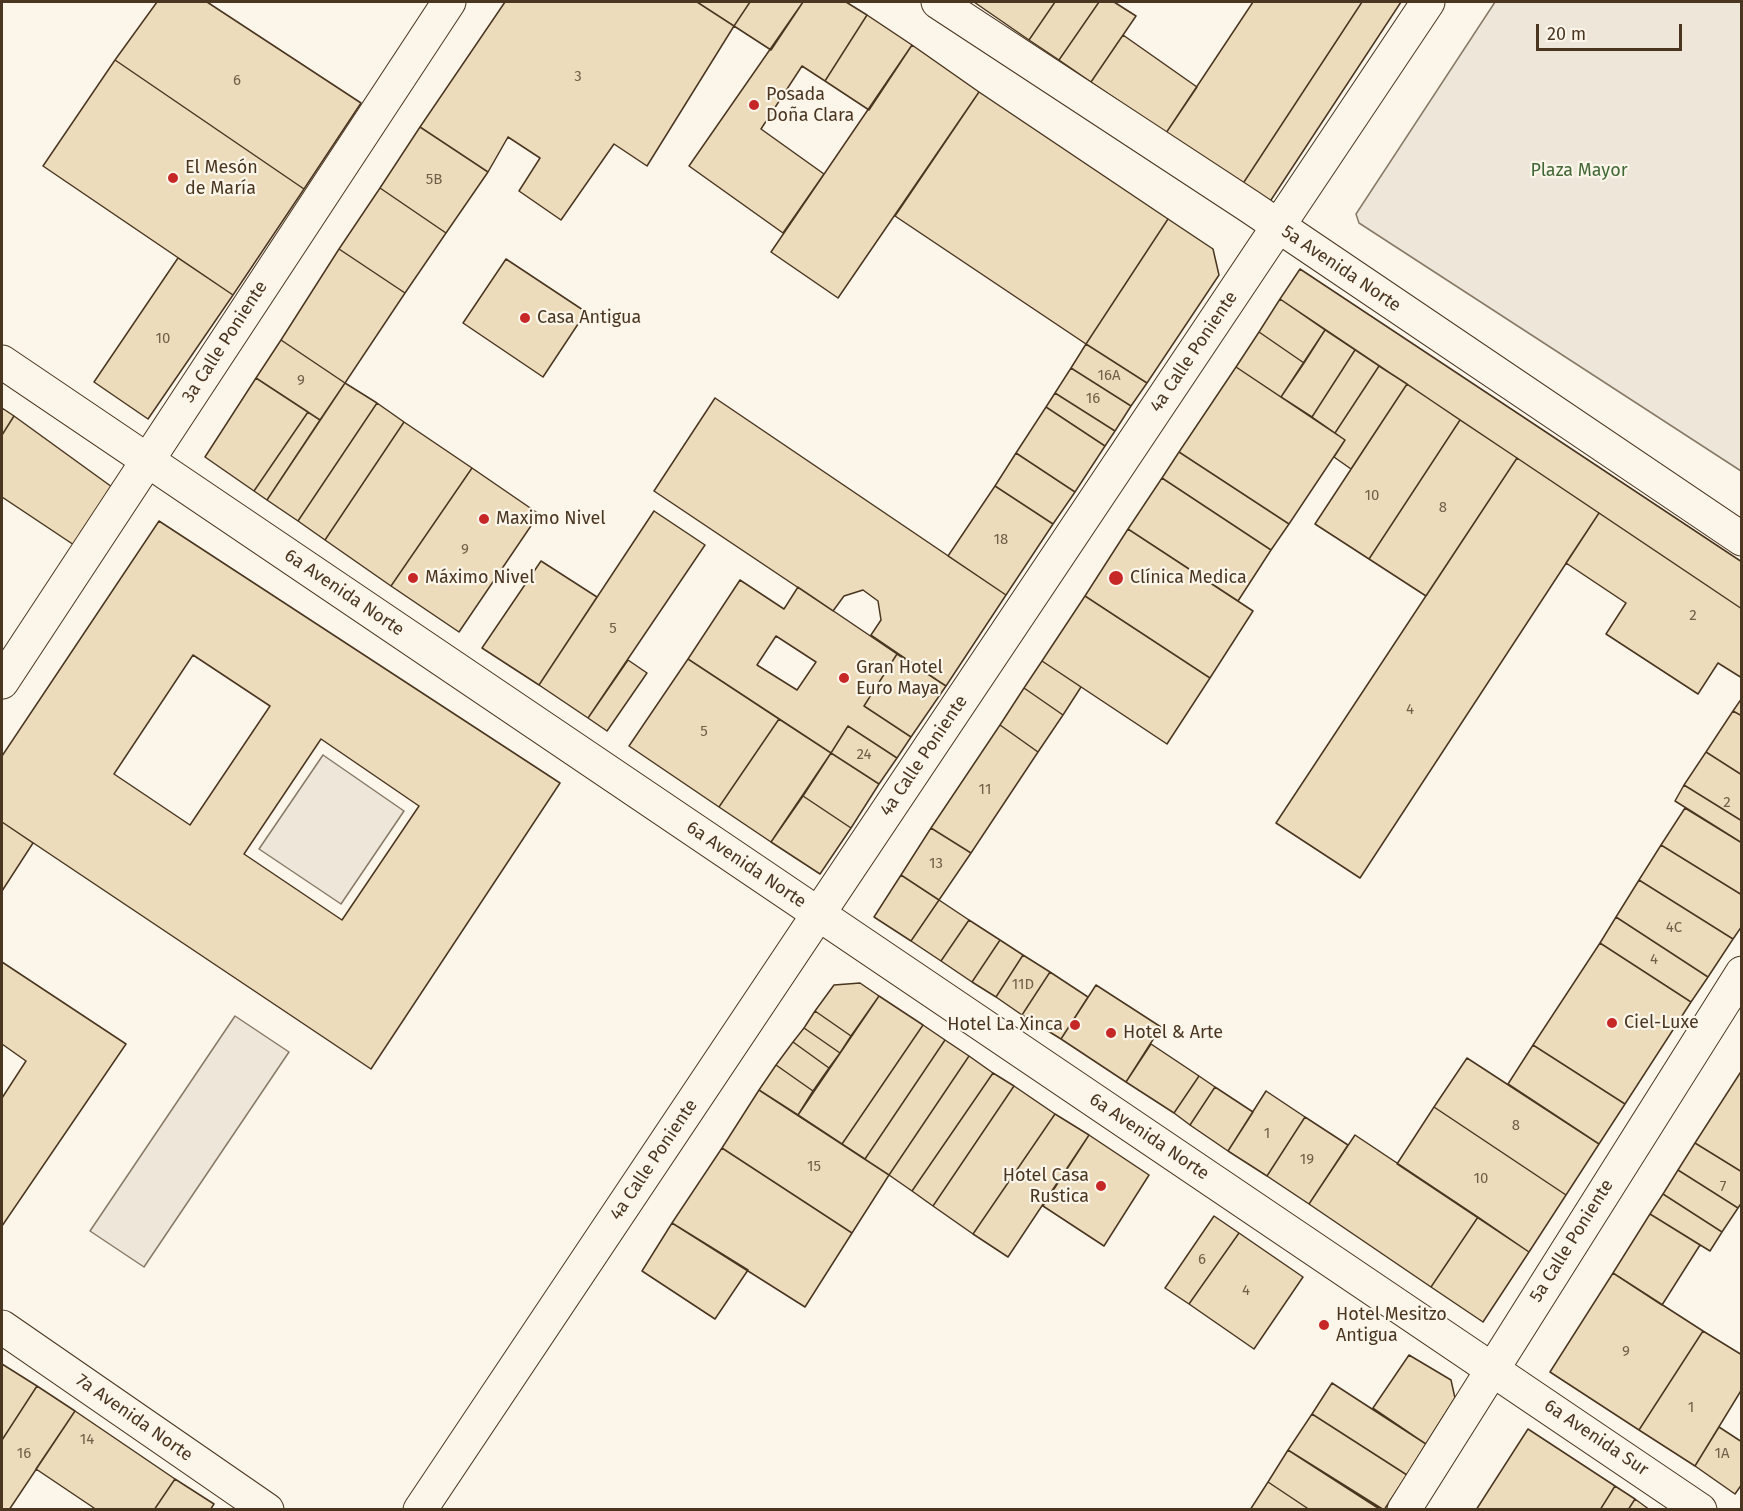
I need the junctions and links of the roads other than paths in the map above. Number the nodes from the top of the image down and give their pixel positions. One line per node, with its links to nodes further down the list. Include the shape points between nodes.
1 (449, 2): 6 (street, 3a Calle Poniente)
2 (938, 2): 4 (street, 5a Avenida Norte)
3 (1428, 2): 4 (street, 4a Calle Poniente)
4 (1278, 226): 7 (street, 5a Avenida Norte); 9 (street, 4a Calle Poniente)
5 (2, 362): 6 (street, 6a Avenida Norte)
6 (147, 461): 8 (street, 3a Calle Poniente); 9 (street, 6a Avenida Norte)
7 (1742, 539)
8 (2, 682)
9 (818, 913): 12 (street, 6a Avenida Norte); 14 (street, 4a Calle Poniente)
10 (1742, 973): 12 (street, 5a Calle Poniente)
11 (2, 1327): 13 (street, 7a Avenida Norte)
12 (1491, 1367): 15 (street, 5a Calle Poniente); 16 (street, 6a Avenida Sur)
13 (267, 1509)
14 (420, 1509)
15 (1404, 1509)
16 (1701, 1509)

